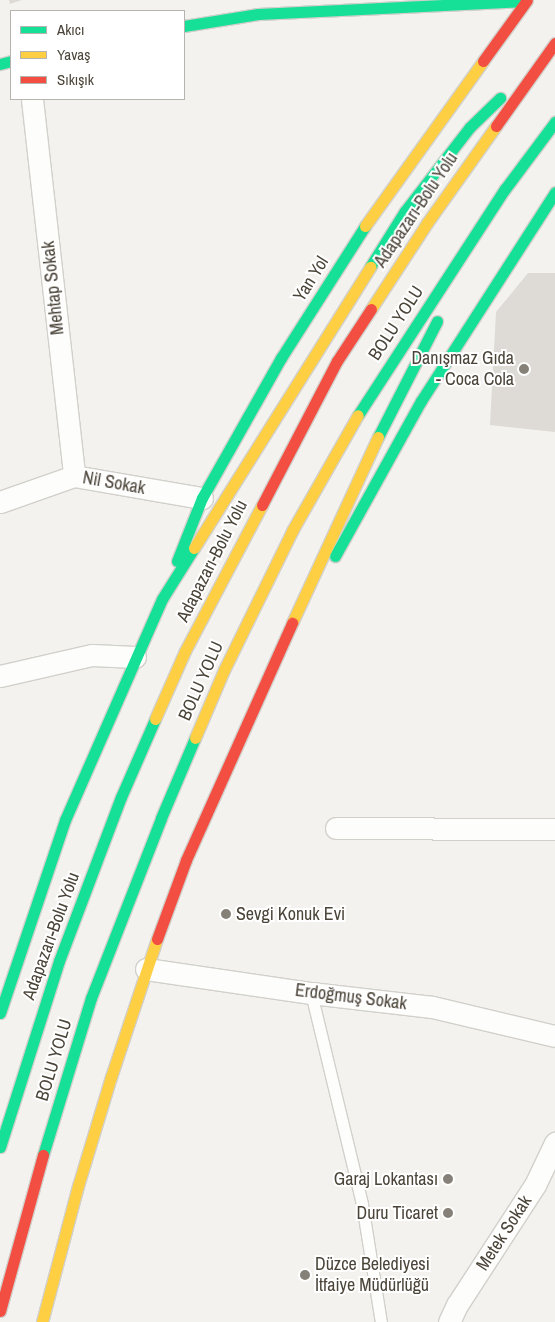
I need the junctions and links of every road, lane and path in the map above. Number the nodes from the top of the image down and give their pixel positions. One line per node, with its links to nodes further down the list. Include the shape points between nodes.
1 (527, 1): 2 (main road); 13 (main road, Yan Yol, via 367,222 281,358)
2 (256, 7): 3 (main road)
3 (185, 26)
4 (555, 43): 5 (main road, Adapazarı-Bolu Yolu)
5 (545, 56): 15 (main road, via 470,127 405,211); 26 (main road, Adapazarı-Bolu Yolu, via 427,223 337,361 185,651 121,797 59,961)
6 (32, 100): 12 (street, Mehtap Sokak)
7 (555, 122): 8 (main road, BOLU YOLU)
8 (505, 189): 10 (main road); 27 (main road, BOLU YOLU, via 365,402 292,531 224,670 161,818 91,998 33,1188)
9 (555, 192): 18 (main road, via 421,401)
10 (451, 293)
11 (442, 310): 18 (main road, via 398,396)
12 (74, 476): 13 (street, Nil Sokak); 14 (street, Nil Sokak)
13 (202, 498): 15 (main road, Yan Yol)
14 (0, 502)
15 (162, 599): 16 (main road)
16 (135, 657): 17 (street, via 92,655); 23 (main road, via 65,820)
17 (0, 676)
18 (259, 695): 21 (main road, via 186,860)
19 (336, 828): 20 (street)
20 (555, 829)
21 (146, 969): 22 (street, Erdoğmuş Sokak); 28 (main road, via 78,1186)
22 (311, 993): 24 (street, Erdoğmuş Sokak, via 432,1007); 29 (lane, via 362,1204)
23 (0, 1013)
24 (555, 1036)
25 (555, 1143): 30 (street, Metek Sokak, via 535,1185)
26 (0, 1147)
27 (0, 1311)
28 (42, 1322)
29 (381, 1322)
30 (449, 1322)

